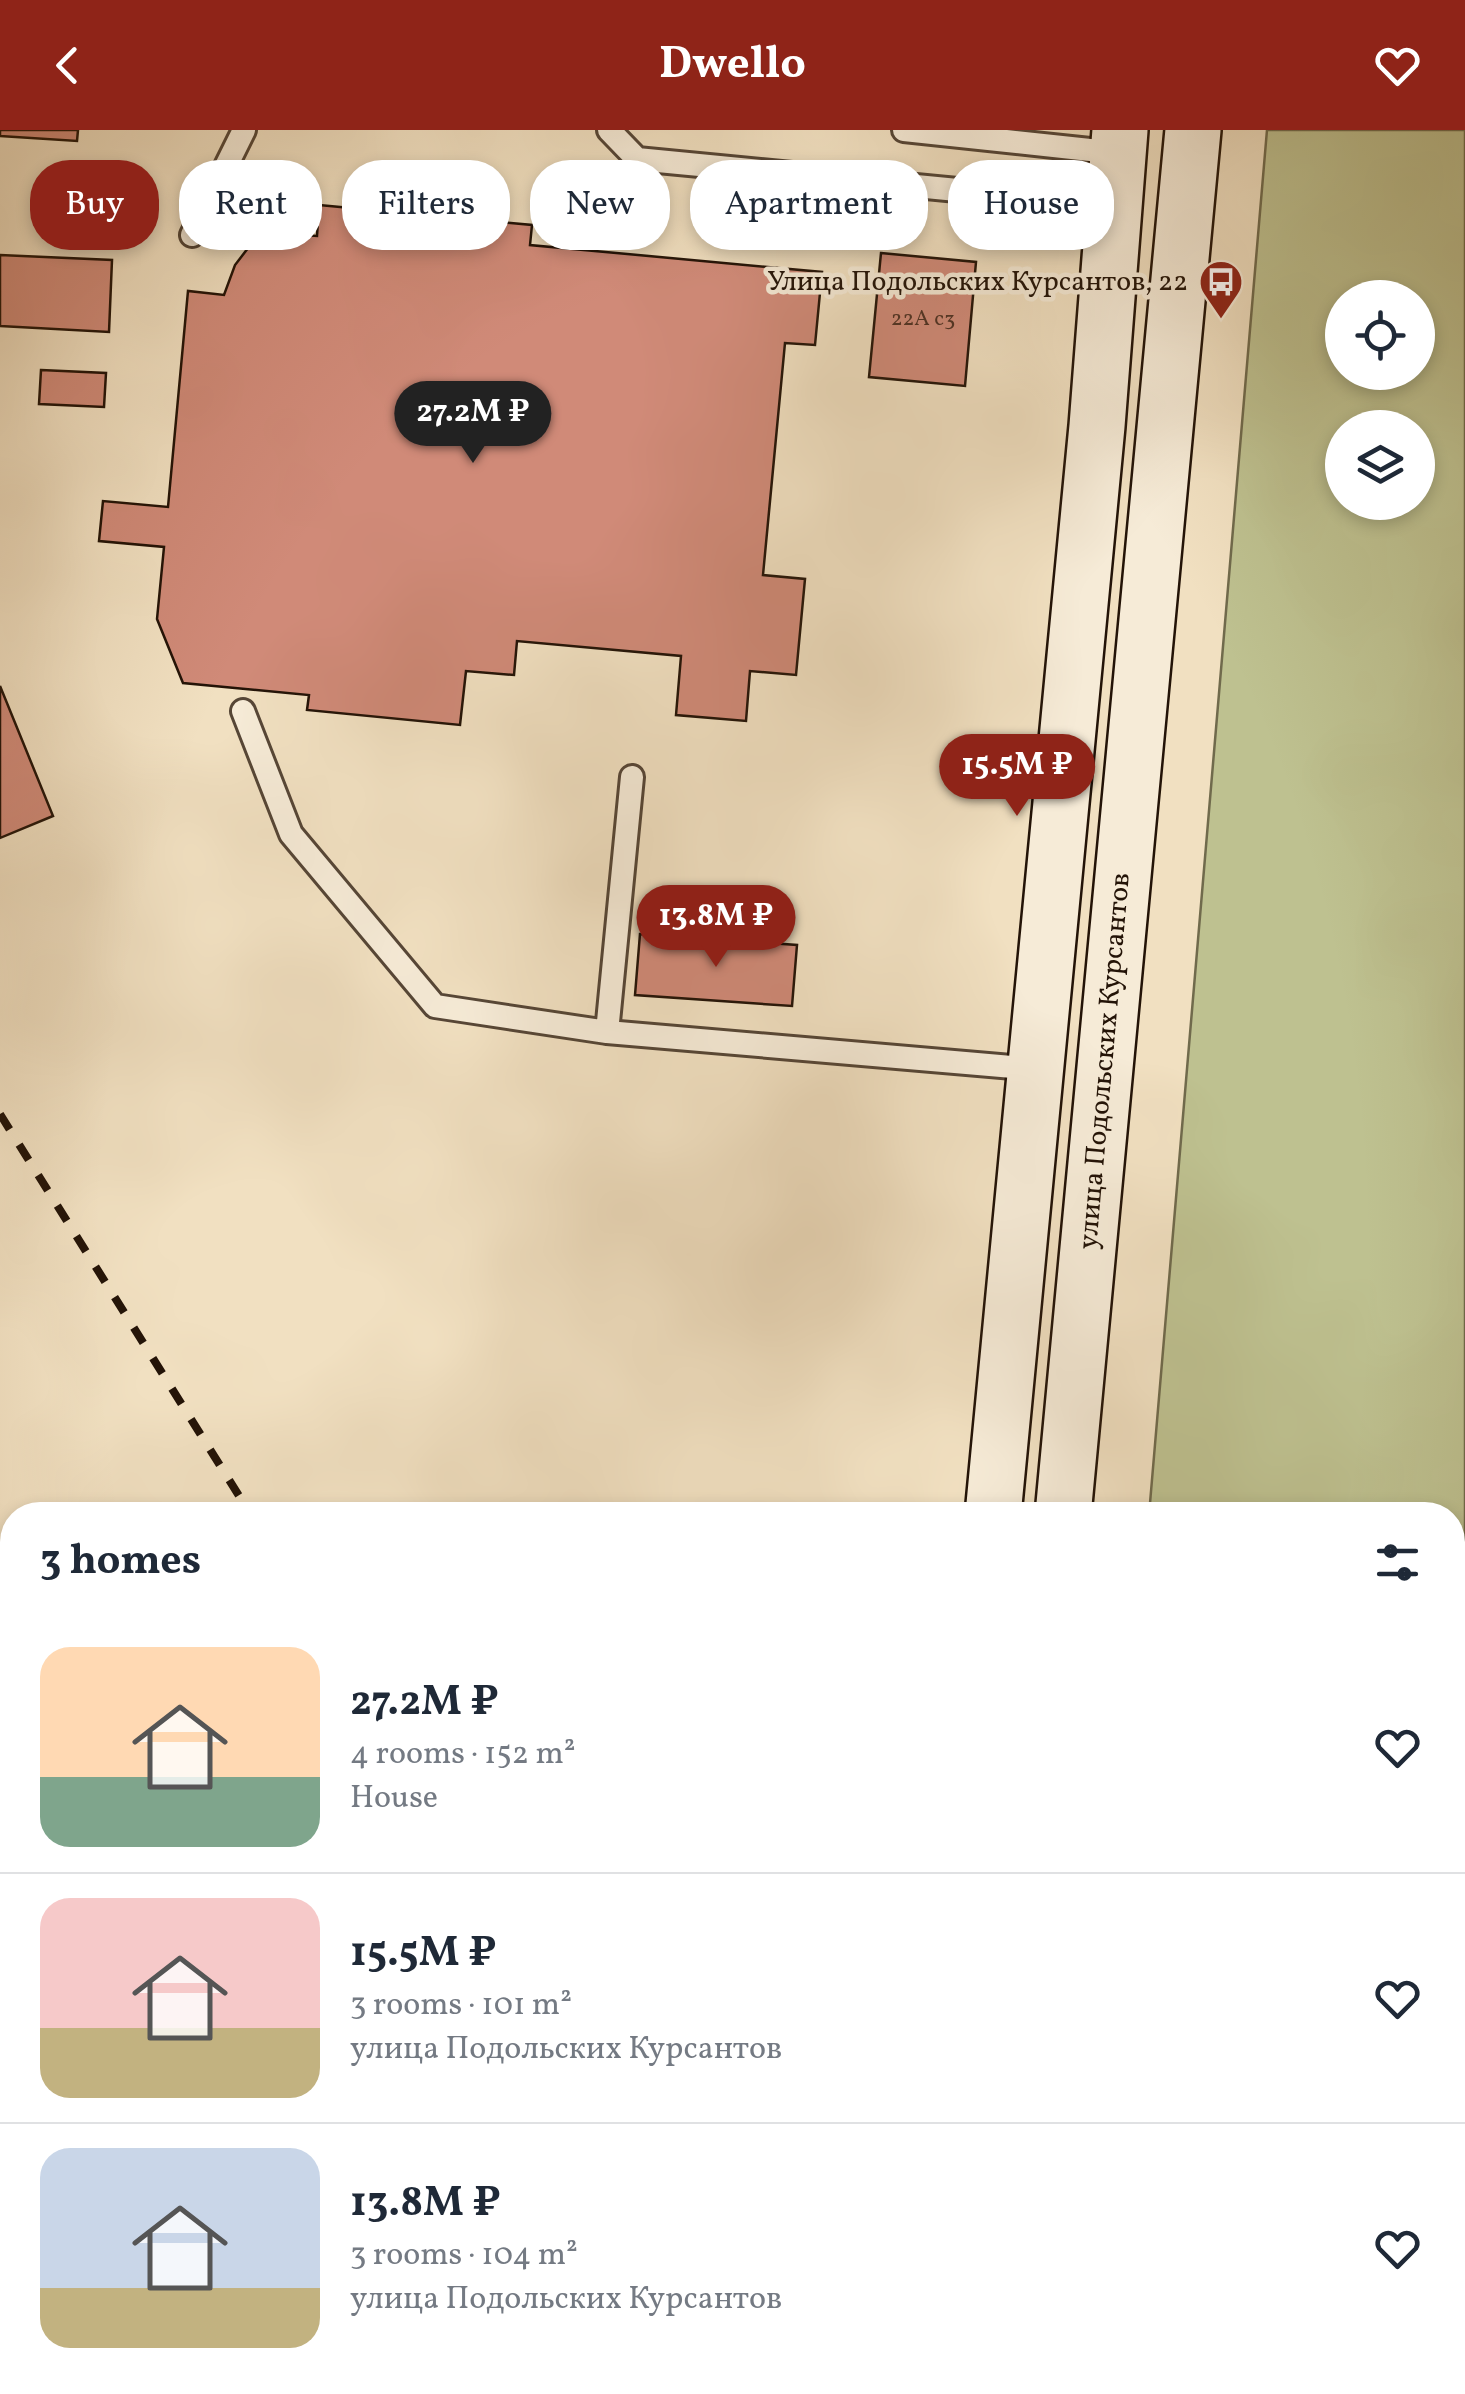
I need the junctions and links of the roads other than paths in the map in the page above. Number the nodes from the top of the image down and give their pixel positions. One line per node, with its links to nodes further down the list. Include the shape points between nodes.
1 (244, 130): 5 (lane)
2 (609, 130): 6 (lane, via 637,160 1050,199)
3 (904, 130): 6 (lane)
4 (1193, 130): 12 (main road, улица Подольских Курсантов)
5 (229, 160)
6 (1118, 161): 10 (main road)
7 (243, 711): 9 (lane, via 290,834 435,1006)
8 (632, 777): 9 (lane)
9 (608, 1032): 10 (lane)
10 (1036, 1069): 11 (main road)
11 (994, 1502)
12 (1064, 1502)

